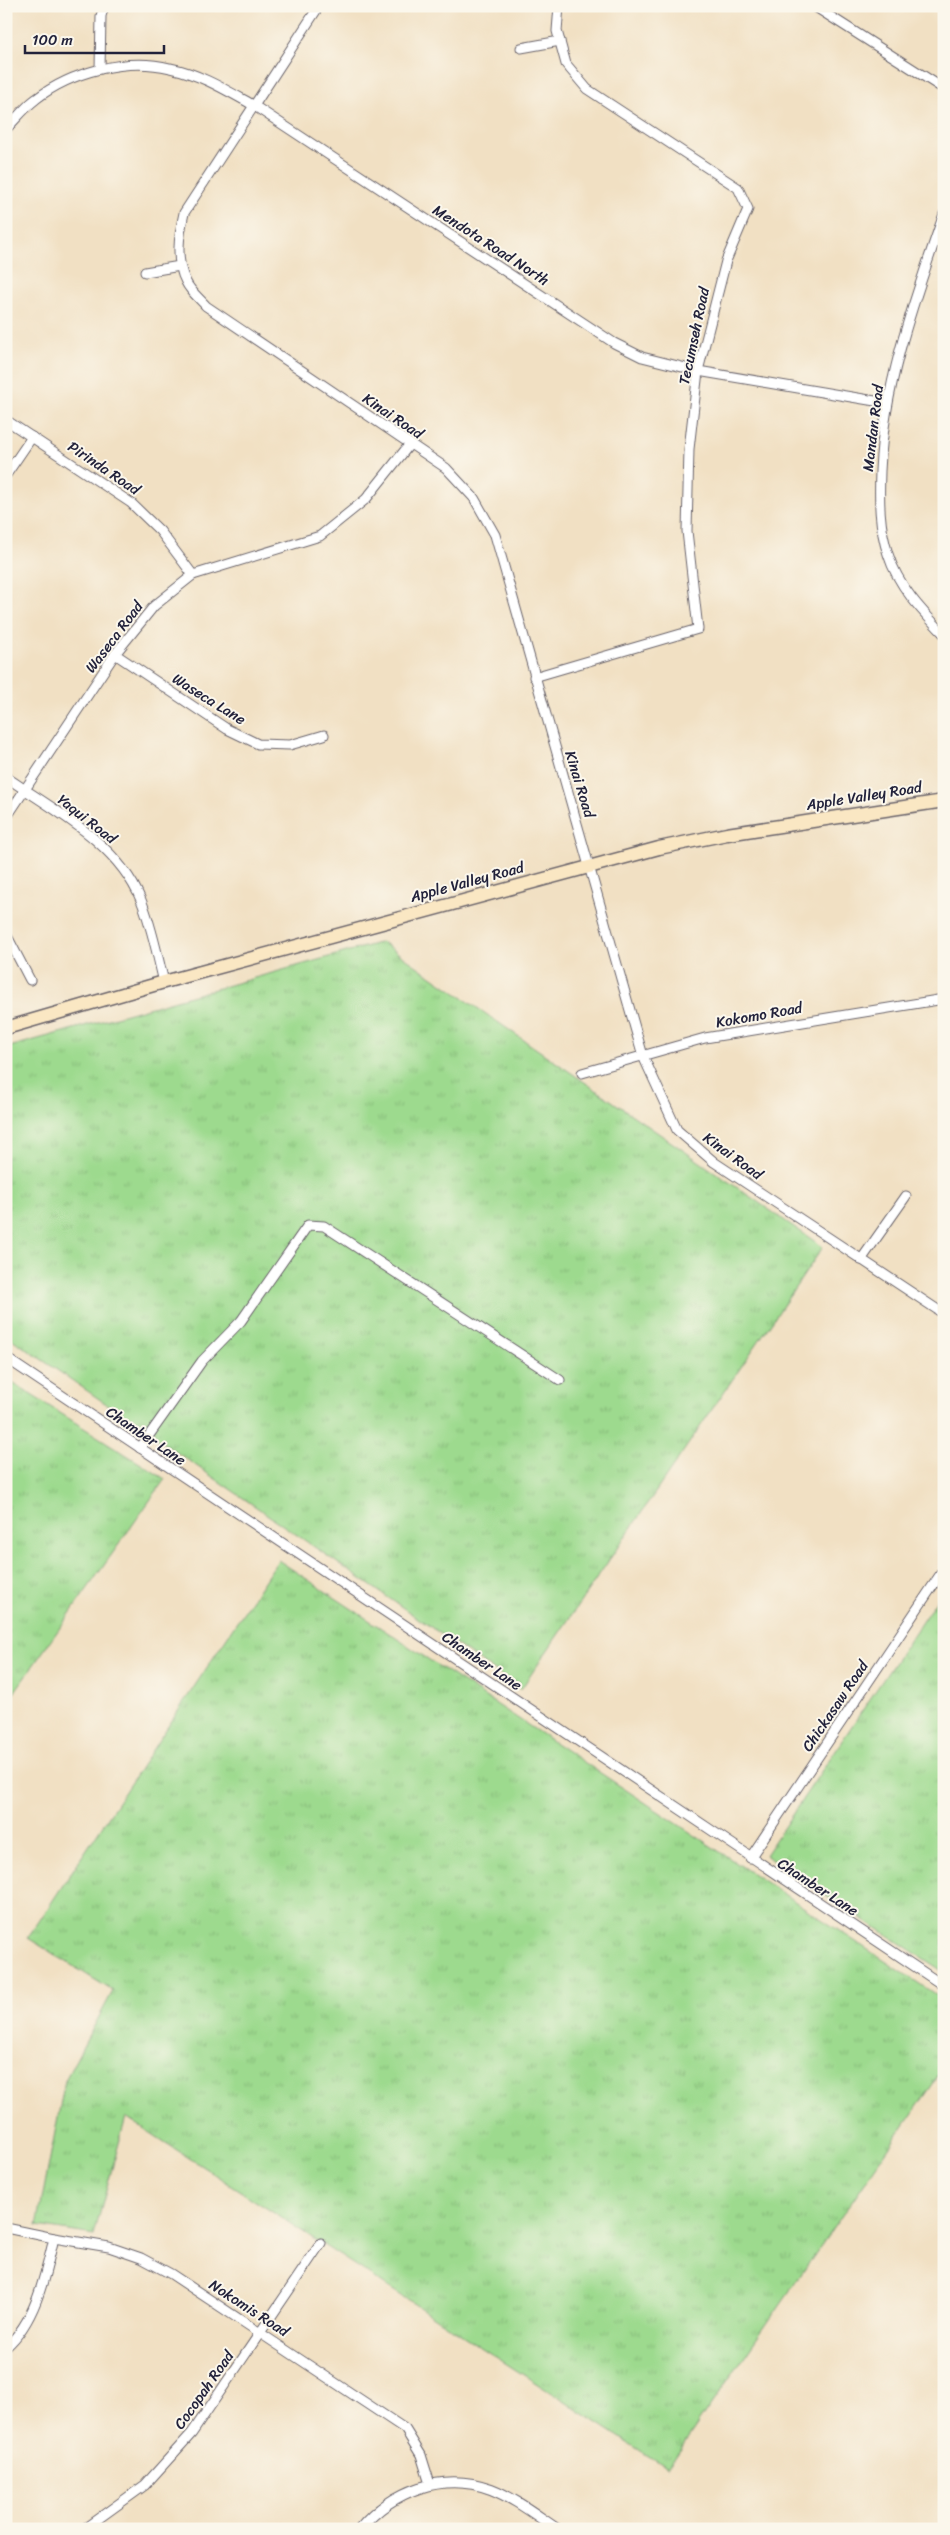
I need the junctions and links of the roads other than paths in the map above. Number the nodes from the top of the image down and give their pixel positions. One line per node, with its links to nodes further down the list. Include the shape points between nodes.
1 (104, 6): 7 (street)
2 (319, 6): 9 (street, Kinai Road)
3 (559, 6): 5 (street, Tecumseh Road, via 557,31)
4 (814, 6): 8 (street)
5 (560, 41): 6 (street); 14 (street, Tecumseh Road, via 566,64 587,90 738,188 748,209 726,261)
6 (521, 48)
7 (100, 69): 9 (street, Mendota Road North, via 135,65 169,67 207,80); 10 (street, Mendota Road North, via 68,81 36,99)
8 (944, 88)
9 (253, 104): 12 (street, Kinai Road, via 184,213 179,238); 14 (street, Mendota Road North, via 614,343 642,357)
10 (6, 129)
11 (944, 214): 15 (street, Mandan Road, via 908,318)
12 (180, 266): 13 (street); 18 (street, Kinai Road, via 186,282 206,306)
13 (145, 272)
14 (698, 371): 15 (street, Mendota Road North); 23 (street, Tecumseh Road, via 689,449 686,531 698,629)
15 (887, 403): 21 (street, Mandan Road, via 878,511 888,555 910,598)
16 (6, 420): 17 (street, Pirinda Road)
17 (32, 437): 19 (street); 20 (street, Pirinda Road, via 132,502 160,531)
18 (410, 444): 20 (street, Waseca Road, via 366,499 320,536); 23 (street, Kinai Road, via 446,468 474,498 495,535)
19 (6, 475)
20 (193, 575): 22 (street, Waseca Road, via 154,606)
21 (944, 634)
22 (115, 654): 24 (street, Waseca Lane, via 227,729 258,744 290,746); 26 (street, Waseca Road)
23 (534, 677): 29 (street, Kinai Road)
24 (324, 735)
25 (6, 778): 26 (street, Yaqui Road)
26 (24, 790): 28 (street, Waseca Road); 32 (street, Yaqui Road, via 76,825 115,858 141,899)
27 (944, 801): 29 (main road, Apple Valley Road, via 727,834)
28 (6, 818)
29 (590, 865): 32 (main road, Apple Valley Road); 35 (street, Kinai Road)
30 (6, 934): 31 (street)
31 (30, 980)
32 (164, 982): 34 (main road, Apple Valley Road)
33 (944, 999): 35 (street, Kokomo Road, via 705,1038)
34 (6, 1028)
35 (643, 1056): 36 (street, Kokomo Road); 38 (street, Kinai Road, via 676,1130 714,1162)
36 (582, 1073)
37 (906, 1196): 38 (street)
38 (861, 1260): 39 (street, Kinai Road)
39 (944, 1314)
40 (6, 1358): 42 (street, Chamber Lane)
41 (560, 1380): 42 (street, via 324,1226 308,1225 241,1321 202,1361)
42 (140, 1448): 44 (street, Chamber Lane)
43 (944, 1568): 44 (street, Chickasaw Road)
44 (750, 1858): 45 (street, Chamber Lane)
45 (944, 1986)
46 (6, 2228): 47 (street, Nokomis Road)
47 (54, 2238): 49 (street, Nokomis Road, via 109,2246 141,2258); 50 (street, via 41,2294 13,2341)
48 (322, 2243): 49 (street, Cocopah Road)
49 (261, 2332): 51 (street, Nokomis Road, via 405,2429 420,2455); 52 (street, Cocopah Road, via 192,2433 145,2485)
50 (6, 2347)
51 (430, 2484): 53 (street, via 400,2495 377,2510); 54 (street, via 468,2483 492,2490)
52 (84, 2529)
53 (360, 2529)
54 (557, 2529)

